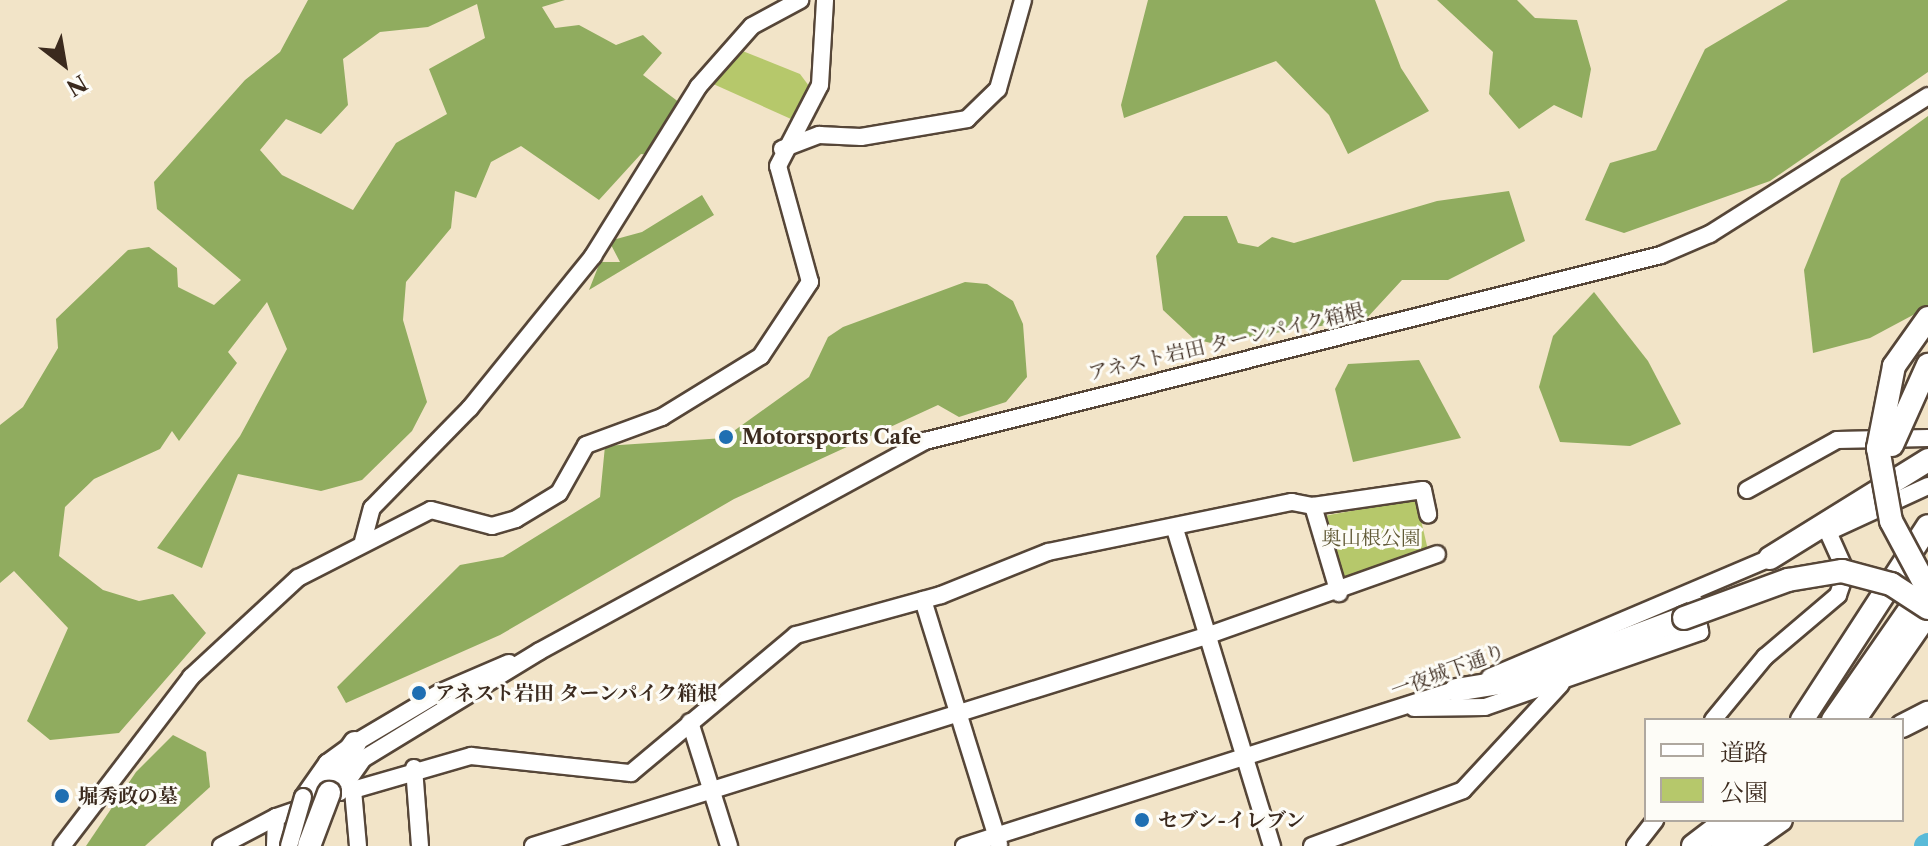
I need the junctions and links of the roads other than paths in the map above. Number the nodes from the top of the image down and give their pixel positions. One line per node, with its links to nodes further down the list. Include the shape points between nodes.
1 (800, 0): 19 (street, via 752,26 698,87 593,256 470,408 372,508)
2 (825, 0): 5 (street, via 820,85)
3 (1023, 0): 5 (street, via 998,89 967,119 861,137 819,135)
4 (1928, 96): 42 (street, アネスト岩田 ターンパイク箱根, via 1710,234 1661,255 975,423 858,473 540,651 441,692)
5 (782, 149): 19 (street, via 779,176 810,282 761,356 662,417 586,445 559,493 516,519 492,526 431,510)
6 (1928, 318): 24 (highway, bridge, via 1894,366 1878,448 1891,521)
7 (1928, 337): 10 (highway, via 1899,383)
8 (1928, 365): 10 (highway, bridge)
9 (1928, 438): 13 (street, via 1837,440)
10 (1892, 445): 22 (highway, via 1902,514)
11 (1928, 460): 21 (highway)
12 (1928, 486): 18 (street, 一夜城下通り)
13 (1747, 490)
14 (1313, 506): 15 (street, via 1423,490); 17 (street, via 1292,502); 25 (street)
15 (1428, 514)
16 (1928, 526): 37 (highway)
17 (1175, 529): 27 (street, via 1048,552); 29 (street)
18 (1828, 532): 21 (street, 一夜城下通り); 36 (street, via 1846,572 1838,595 1765,657)
19 (363, 541): 55 (street, via 298,578 197,671)
20 (1437, 554): 25 (street)
21 (1770, 558): 26 (street, 一夜城下通り)
22 (1928, 570)
23 (1928, 582): 30 (highway, bridge)
24 (1928, 590)
25 (1339, 593): 29 (street)
26 (1693, 593): 31 (street, via 1700,632); 32 (street, 一夜城下通り)
27 (923, 600): 35 (street); 40 (street, via 796,635)
28 (1928, 610): 30 (highway); 32 (highway, bridge, via 1891,584 1842,571 1788,580 1518,680)
29 (1206, 636): 35 (street); 43 (street)
30 (1884, 667): 38 (highway); 39 (highway)
31 (1563, 681): 33 (street, via 1485,707); 68 (street, via 1463,790)
32 (1456, 690): 33 (street, 一夜城下通り)
33 (1407, 708): 43 (street, 一夜城下通り)
34 (1928, 713): 41 (highway)
35 (958, 714): 45 (street); 53 (street)
36 (1715, 718)
37 (1803, 718)
38 (1835, 718)
39 (1855, 718)
40 (690, 722): 44 (street, via 658,757 631,773 471,756); 45 (street)
41 (1904, 725)
42 (359, 751): 46 (highway)
43 (1245, 758): 53 (street, 一夜城下通り); 67 (street)
44 (414, 768): 46 (street); 63 (street)
45 (712, 791): 54 (street); 65 (street)
46 (329, 793): 47 (street); 58 (street, bridge); 59 (highway); 60 (highway, bridge); 61 (street); 62 (street)
47 (276, 817): 56 (street); 57 (street)
48 (1653, 822): 69 (street)
49 (1702, 822): 70 (highway)
50 (1724, 822): 71 (highway)
51 (1752, 822): 72 (highway)
52 (1778, 822): 73 (highway)
53 (998, 841): 66 (street, 一夜城下通り)
54 (552, 843): 64 (street)
55 (62, 846)
56 (221, 846)
57 (275, 846)
58 (289, 846)
59 (300, 846)
60 (309, 846)
61 (321, 846)
62 (358, 846)
63 (420, 846)
64 (533, 846)
65 (729, 846)
66 (964, 846)
67 (1272, 846)
68 (1312, 846)
69 (1635, 846)
70 (1673, 846)
71 (1693, 846)
72 (1722, 846)
73 (1744, 846)

